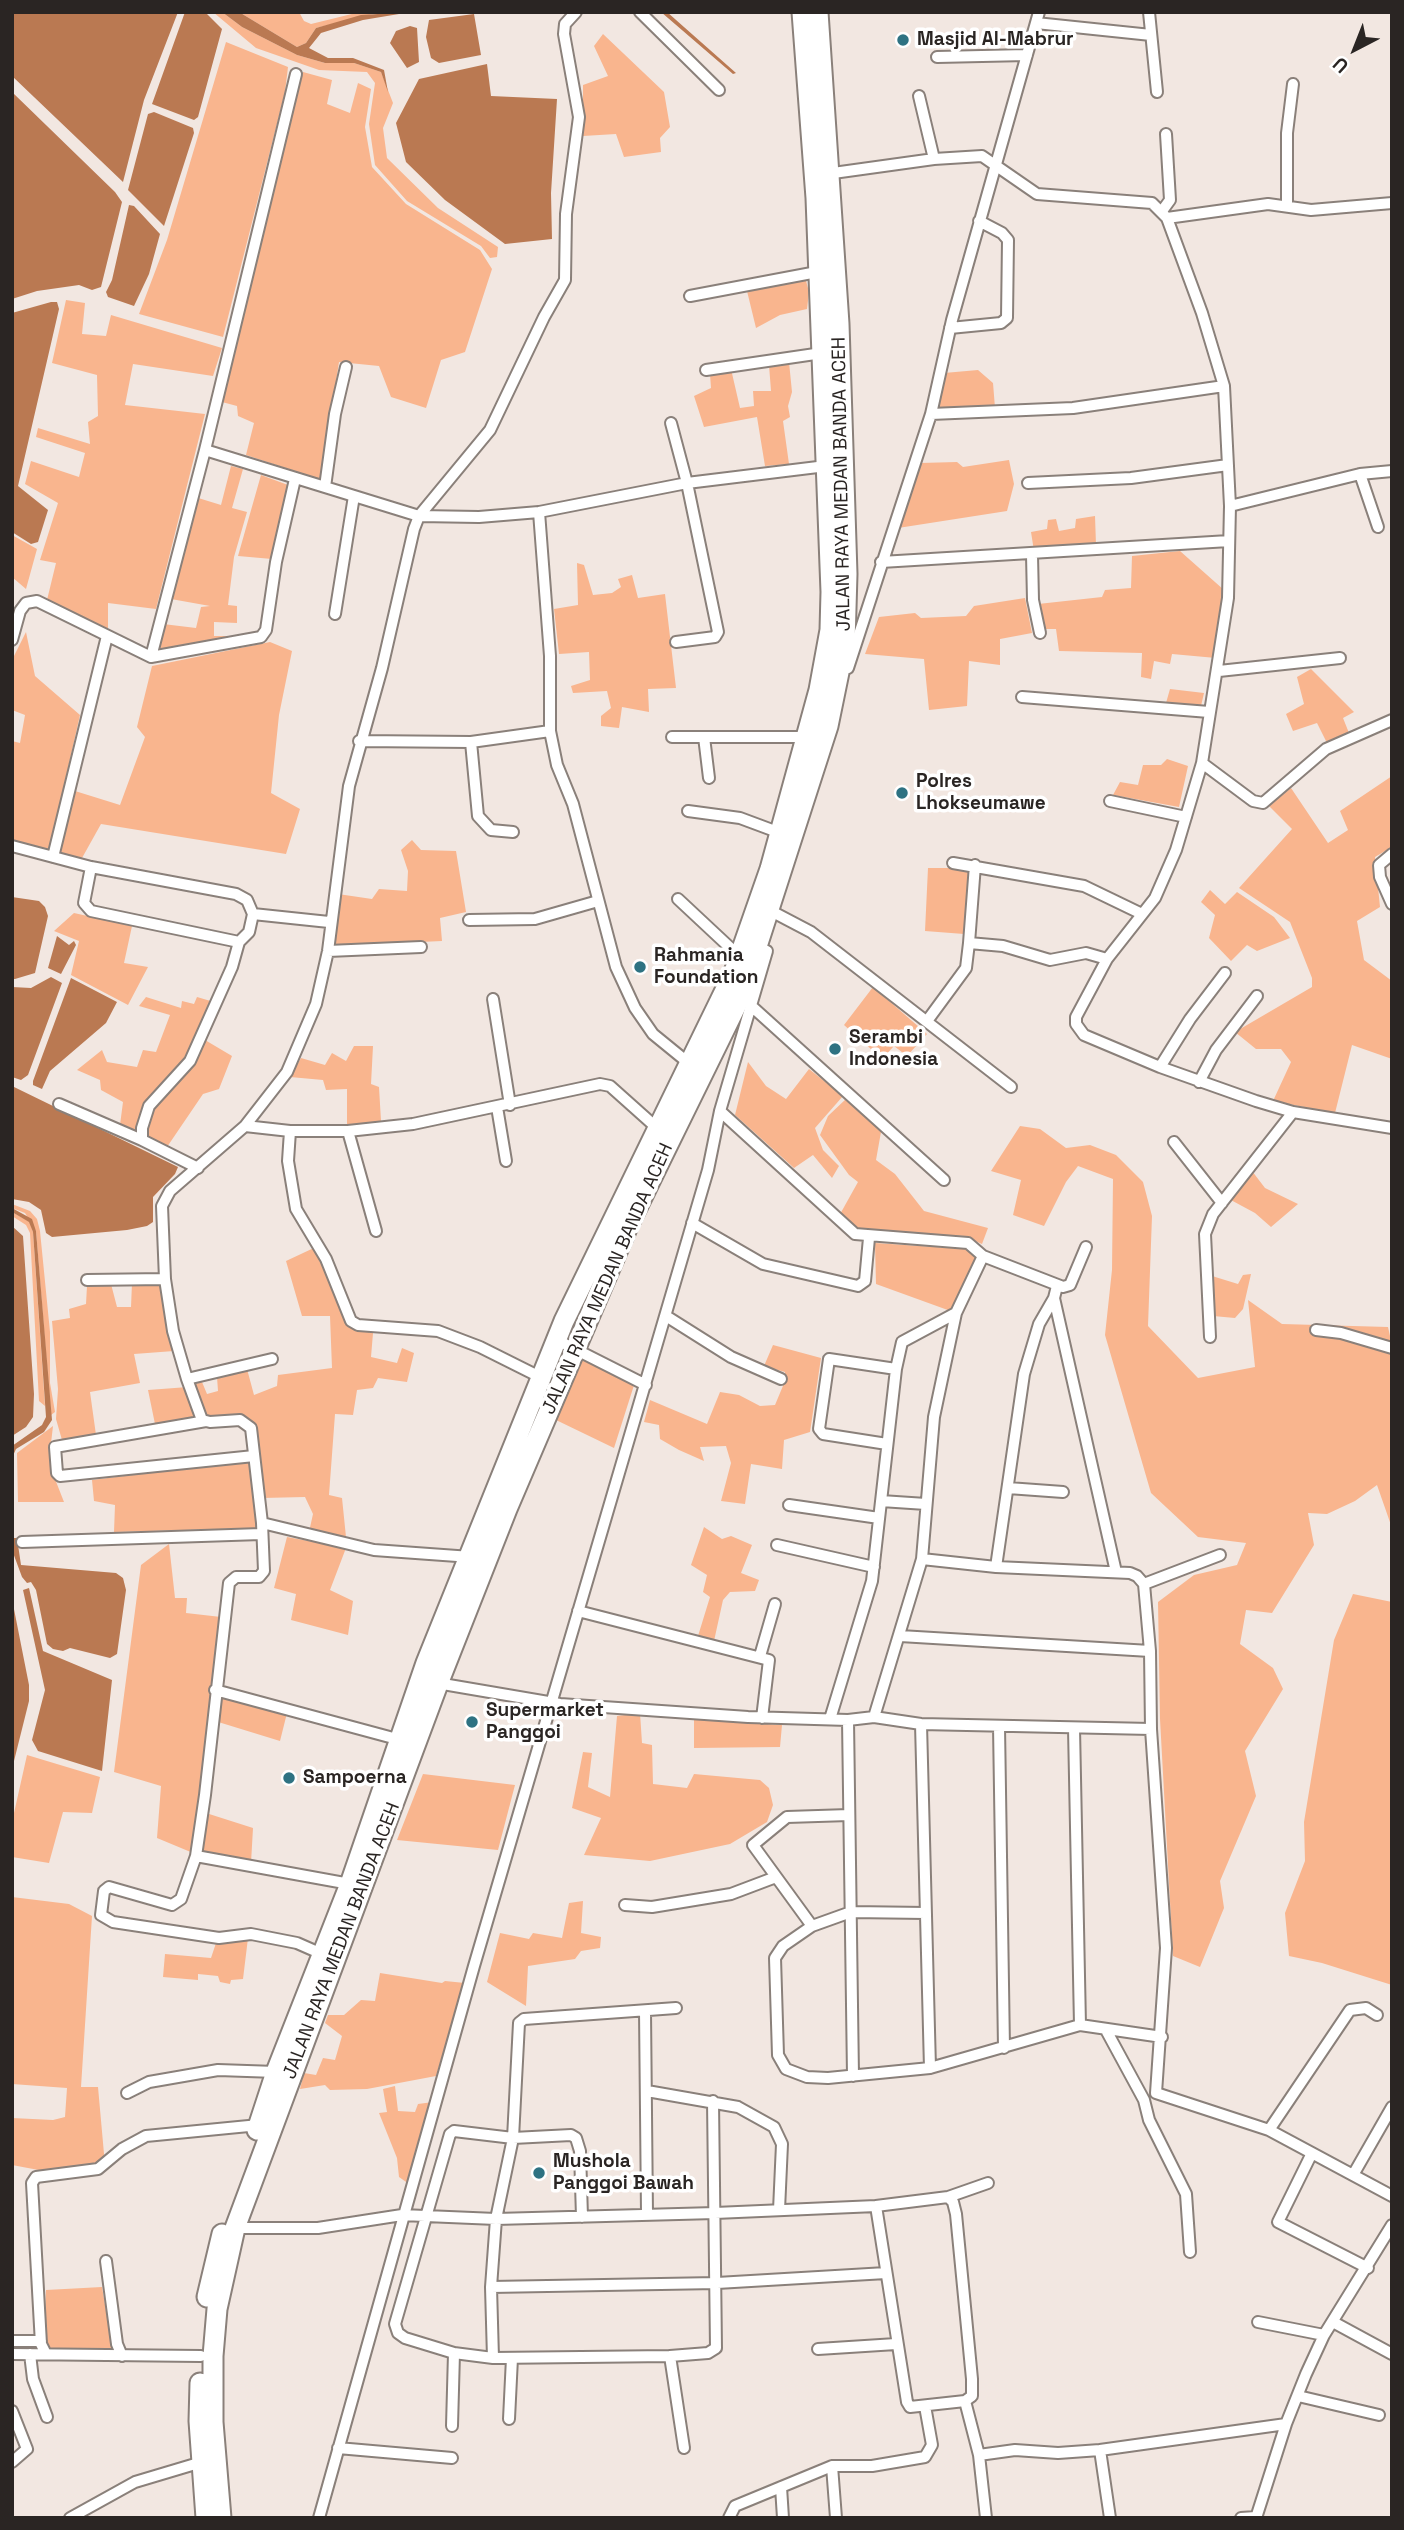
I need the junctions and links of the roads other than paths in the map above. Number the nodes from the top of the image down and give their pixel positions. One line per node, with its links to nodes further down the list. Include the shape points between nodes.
1 (576, 12): 45 (street, via 565,24 564,34 579,117 566,214 565,280 490,430)
2 (640, 12): 13 (street)
3 (802, 12): 8 (highway, JALAN RAYA MEDAN BANDA ACEH)
4 (818, 12): 8 (highway, JALAN RAYA MEDAN BANDA ACEH)
5 (1149, 12): 7 (street)
6 (1037, 18): 7 (street); 9 (street)
7 (1152, 35): 14 (street)
8 (813, 50): 19 (highway, JALAN RAYA MEDAN BANDA ACEH)
9 (1027, 55): 10 (street); 18 (street)
10 (937, 57)
11 (296, 74): 33 (street)
12 (1293, 84): 21 (street, via 1287,133)
13 (719, 90)
14 (1157, 92)
15 (919, 96): 17 (street)
16 (1166, 134): 22 (street, via 1170,200)
17 (933, 159): 18 (street, via 982,156); 19 (street)
18 (996, 164): 22 (street, via 1045,196 1152,203); 23 (street)
19 (822, 175): 24 (highway, JALAN RAYA MEDAN BANDA ACEH); 58 (highway, JALAN RAYA MEDAN BANDA ACEH, via 839,324 847,575 845,643)
20 (1392, 204): 21 (street, via 1311,210)
21 (1287, 206): 22 (street)
22 (1165, 214): 30 (street)
23 (979, 221): 26 (street); 26 (street, via 1008,240 1007,318 1001,324)
24 (817, 272): 25 (street); 27 (highway, JALAN RAYA MEDAN BANDA ACEH)
25 (690, 296)
26 (950, 328): 31 (street)
27 (822, 353): 29 (street); 35 (highway, JALAN RAYA MEDAN BANDA ACEH)
28 (346, 368): 41 (street)
29 (706, 370)
30 (1224, 386): 31 (street, via 1073,408); 34 (street)
31 (930, 414): 49 (street)
32 (671, 423): 39 (street)
33 (205, 450): 38 (street); 55 (street)
34 (1228, 465): 40 (street, via 1131,478); 43 (street)
35 (826, 466): 39 (street); 65 (highway, JALAN RAYA MEDAN BANDA ACEH, via 830,630)
36 (1392, 471): 37 (street)
37 (1360, 474): 43 (street); 46 (street)
38 (295, 479): 41 (street); 55 (street, via 261,638)
39 (687, 483): 44 (street); 54 (street, via 718,632 715,637)
40 (1028, 483)
41 (325, 487): 42 (street)
42 (354, 496): 45 (street); 50 (street)
43 (1230, 506): 47 (street)
44 (539, 512): 45 (street); 62 (street, via 550,656)
45 (419, 516): 66 (street)
46 (1378, 527)
47 (1229, 541): 48 (street); 57 (street)
48 (1032, 555): 49 (street); 51 (street, via 1033,600)
49 (881, 562): 58 (street, via 848,667)
50 (335, 614)
51 (1040, 633)
52 (107, 636): 53 (street, via 32,601 20,611); 55 (street); 77 (street)
53 (12, 640)
54 (676, 642)
55 (151, 657)
56 (1340, 658): 57 (street)
57 (1219, 671): 60 (street)
58 (836, 687): 74 (highway, JALAN RAYA MEDAN BANDA ACEH)
59 (1022, 696): 60 (street)
60 (1209, 712): 68 (street)
61 (1392, 720): 68 (street, via 1326,749 1263,803 1252,801)
62 (550, 732): 67 (street); 82 (street)
63 (672, 737): 64 (street)
64 (705, 737): 65 (street); 69 (street)
65 (806, 737): 74 (highway, JALAN RAYA MEDAN BANDA ACEH)
66 (359, 741): 67 (street); 88 (street)
67 (471, 742): 73 (street, via 478,816 492,830)
68 (1202, 762): 72 (street)
69 (709, 778)
70 (1110, 801): 72 (street)
71 (688, 811): 74 (street, via 740,818)
72 (1186, 817): 86 (street, via 1167,874)
73 (513, 832)
74 (787, 834): 84 (highway, JALAN RAYA MEDAN BANDA ACEH); 96 (highway, JALAN RAYA MEDAN BANDA ACEH)
75 (12, 846): 77 (street)
76 (1392, 854): 83 (street, via 1379,865)
77 (53, 857): 80 (street)
78 (953, 863): 79 (street)
79 (975, 865): 86 (street, via 1084,886); 90 (street)
80 (91, 867): 85 (street, via 236,894 247,900); 89 (street, via 84,903 91,911)
81 (678, 899): 96 (street)
82 (598, 901): 87 (street, via 535,919); 100 (street, via 616,967 635,1008 653,1034)
83 (1392, 904)
84 (771, 911): 92 (highway, JALAN RAYA MEDAN BANDA ACEH); 99 (street, via 811,932)
85 (253, 914): 88 (street); 89 (street, via 249,932)
86 (1142, 914): 94 (street)
87 (469, 920)
88 (329, 922): 93 (street)
89 (239, 942): 114 (street, via 197,1047 149,1107)
90 (969, 943): 94 (street, via 1003,946 1050,960 1086,953); 99 (street, via 966,968)
91 (421, 947): 93 (street)
92 (758, 949): 96 (highway, JALAN RAYA MEDAN BANDA ACEH); 96 (street, via 767,951)
93 (328, 951): 109 (street, via 316,1004 295,1060)
94 (1107, 959): 101 (street, via 1076,1024 1084,1035)
95 (1225, 973): 101 (street)
96 (743, 982): 100 (highway, JALAN RAYA MEDAN BANDA ACEH); 107 (street); 118 (street); 133 (highway, JALAN RAYA MEDAN BANDA ACEH)
97 (1257, 996): 102 (street, via 1216,1050)
98 (493, 999): 105 (street)
99 (927, 1021): 103 (street)
100 (691, 1065): 110 (highway, JALAN RAYA MEDAN BANDA ACEH)
101 (1160, 1067): 102 (street)
102 (1199, 1082): 108 (street)
103 (1011, 1087)
104 (60, 1104): 114 (street)
105 (510, 1105): 106 (street); 110 (street, via 604,1084)
106 (497, 1107): 113 (street, via 434,1121); 116 (street)
107 (720, 1111): 120 (street); 122 (street, via 849,1231)
108 (1293, 1112): 111 (street); 119 (street)
109 (245, 1126): 112 (street); 117 (street)
110 (657, 1128): 132 (highway, JALAN RAYA MEDAN BANDA ACEH)
111 (1392, 1128)
112 (290, 1131): 113 (street); 137 (street, via 288,1161 296,1209 326,1259 351,1321 438,1331)
113 (348, 1131): 121 (street)
114 (142, 1140): 117 (street)
115 (1174, 1142): 119 (street)
116 (506, 1161)
117 (198, 1168): 125 (street, via 170,1191 162,1206)
118 (944, 1180)
119 (1222, 1203): 131 (street, via 1210,1222 1204,1245)
120 (692, 1223): 122 (street, via 764,1264 858,1286 867,1273); 129 (street)
121 (376, 1231)
122 (869, 1238): 124 (street, via 968,1242)
123 (1086, 1247): 127 (street, via 1070,1285)
124 (983, 1256): 127 (street); 128 (street)
125 (165, 1279): 126 (street); 138 (street)
126 (87, 1280)
127 (1056, 1292): 144 (street, via 1024,1374); 158 (street)
128 (956, 1313): 136 (street, via 904,1339); 147 (street, via 934,1417)
129 (666, 1317): 139 (street, via 731,1357); 140 (street)
130 (1316, 1330): 134 (street)
131 (1210, 1337)
132 (556, 1340): 133 (street); 137 (highway, JALAN RAYA MEDAN BANDA ACEH)
133 (575, 1348): 140 (street); 165 (highway, JALAN RAYA MEDAN BANDA ACEH)
134 (1392, 1348)
135 (272, 1359): 138 (street)
136 (896, 1369): 142 (street); 142 (street, via 829,1359 819,1429 822,1434)
137 (542, 1378): 154 (highway, JALAN RAYA MEDAN BANDA ACEH)
138 (187, 1379): 141 (street)
139 (781, 1379)
140 (646, 1385): 161 (street)
141 (206, 1422): 143 (street, via 246,1423 252,1431); 143 (street, via 55,1447 57,1473)
142 (887, 1444): 146 (street)
143 (254, 1456): 150 (street)
144 (1008, 1488): 145 (street); 157 (street)
145 (1063, 1492)
146 (881, 1502): 147 (street); 149 (street)
147 (926, 1504): 155 (street)
148 (789, 1505): 149 (street)
149 (879, 1518): 156 (street)
150 (261, 1529): 151 (street); 154 (street, via 374,1550); 166 (street, via 261,1576 236,1577 229,1583)
151 (22, 1542)
152 (777, 1545): 156 (street)
153 (1220, 1555): 159 (street)
154 (471, 1557): 165 (highway, JALAN RAYA MEDAN BANDA ACEH)
155 (922, 1559): 157 (street); 162 (street)
156 (874, 1567): 170 (street, via 869,1600)
157 (996, 1567): 158 (street)
158 (1116, 1572): 159 (street, via 1130,1573)
159 (1144, 1584): 163 (street)
160 (775, 1604): 164 (street)
161 (578, 1611): 164 (street); 167 (street)
162 (900, 1636): 163 (street); 168 (street)
163 (1150, 1651): 175 (street)
164 (760, 1656): 169 (street, via 771,1663)
165 (429, 1681): 167 (street); 176 (highway, JALAN RAYA MEDAN BANDA ACEH); 219 (highway, JALAN RAYA MEDAN BANDA ACEH)
166 (215, 1690): 176 (street); 178 (street)
167 (551, 1703): 169 (street); 214 (street)
168 (874, 1717): 171 (street); 172 (street)
169 (762, 1718): 170 (street)
170 (830, 1719): 171 (street)
171 (848, 1720): 177 (street)
172 (921, 1724): 173 (street); 183 (street)
173 (999, 1726): 174 (street); 192 (street)
174 (1074, 1728): 175 (street); 189 (street)
175 (1151, 1729): 191 (street, via 1166,1948)
176 (397, 1739): 180 (highway, JALAN RAYA MEDAN BANDA ACEH)
177 (849, 1815): 179 (street, via 787,1817 755,1842 753,1847); 182 (street)
178 (196, 1856): 180 (street); 185 (street, via 177,1904 109,1886 104,1891 103,1918 219,1938 251,1934 297,1943)
179 (776, 1877): 181 (street, via 731,1894 652,1908); 184 (street)
180 (350, 1884): 185 (highway, JALAN RAYA MEDAN BANDA ACEH)
181 (625, 1905)
182 (850, 1912): 183 (street); 184 (street); 195 (street)
183 (926, 1913): 193 (street)
184 (812, 1926): 195 (street, via 777,1953 778,2055 786,2069 807,2077)
185 (322, 1954): 194 (highway, JALAN RAYA MEDAN BANDA ACEH)
186 (677, 2008): 187 (street)
187 (645, 2011): 196 (street); 204 (street, via 521,2021)
188 (1377, 2015): 203 (street, via 1366,2008 1350,2010)
189 (1080, 2025): 190 (street); 192 (street)
190 (1106, 2030): 191 (street); 199 (street)
191 (1162, 2037): 197 (street)
192 (1004, 2048): 193 (street)
193 (930, 2068): 195 (street)
194 (276, 2072): 198 (street, via 218,2070 149,2082); 202 (highway, JALAN RAYA MEDAN BANDA ACEH)
195 (853, 2076)
196 (647, 2091): 200 (street); 213 (street)
197 (1156, 2092): 199 (street); 203 (street)
198 (127, 2093)
199 (1144, 2100): 220 (street, via 1149,2120 1186,2194)
200 (713, 2101): 211 (street, via 753,2113 779,2133); 212 (street)
201 (1392, 2107): 206 (street)
202 (259, 2125): 219 (highway, JALAN RAYA MEDAN BANDA ACEH); 231 (street, via 146,2136 98,2169 36,2178 32,2183)
203 (1269, 2130): 205 (street)
204 (513, 2138): 215 (street, via 450,2134); 216 (street, via 576,2138); 217 (street)
205 (1312, 2152): 206 (street); 222 (street, via 1278,2222)
206 (1353, 2175): 208 (street)
207 (988, 2183): 209 (street)
208 (1392, 2196)
209 (948, 2197): 210 (street); 243 (street, via 956,2214 972,2379 972,2396)
210 (876, 2206): 211 (street); 223 (street)
211 (779, 2210): 212 (street)
212 (715, 2213): 213 (street); 224 (street)
213 (647, 2214): 216 (street)
214 (402, 2215): 215 (street); 219 (street, via 318,2228); 252 (street)
215 (425, 2215): 217 (street); 234 (street, via 395,2325 405,2338)
216 (582, 2217): 217 (street)
217 (496, 2219): 225 (street)
218 (1392, 2225): 222 (street)
219 (230, 2228): 238 (highway, JALAN RAYA MEDAN BANDA ACEH, via 206,2302); 249 (highway, JALAN RAYA MEDAN BANDA ACEH)
220 (1190, 2252)
221 (106, 2261): 233 (street)
222 (1368, 2268): 227 (street)
223 (886, 2273): 224 (street); 230 (street)
224 (717, 2283): 225 (street); 239 (street, via 716,2348 708,2353)
225 (491, 2287): 240 (street)
226 (1258, 2322): 228 (street)
227 (1333, 2322): 228 (street); 237 (street)
228 (1324, 2335): 242 (street)
229 (12, 2341): 231 (street)
230 (897, 2344): 232 (street); 244 (street, via 907,2402 910,2407)
231 (43, 2347): 233 (street); 236 (street)
232 (818, 2349)
233 (119, 2350): 238 (street)
234 (454, 2353): 240 (street); 251 (street)
235 (12, 2354): 236 (street)
236 (30, 2354): 247 (street, via 33,2379)
237 (1392, 2354)
238 (201, 2356): 249 (highway, JALAN RAYA MEDAN BANDA ACEH)
239 (670, 2356): 241 (street); 253 (street)
240 (493, 2358): 241 (street)
241 (512, 2358): 248 (street)
242 (1298, 2396): 246 (street); 250 (street)
243 (965, 2401): 244 (street); 255 (street)
244 (925, 2406): 259 (street, via 932,2445 925,2457 872,2466)
245 (12, 2411): 257 (street, via 27,2449)
246 (1379, 2415)
247 (47, 2417)
248 (509, 2419)
249 (206, 2422): 258 (highway, JALAN RAYA MEDAN BANDA ACEH); 264 (highway, JALAN RAYA MEDAN BANDA ACEH)
250 (1286, 2424): 254 (street); 261 (street)
251 (452, 2426)
252 (338, 2448): 256 (street); 265 (street)
253 (684, 2448)
254 (1100, 2450): 255 (street, via 1014,2450); 270 (street)
255 (979, 2455): 269 (street)
256 (453, 2458)
257 (12, 2462)
258 (202, 2462): 262 (street, via 135,2482); 263 (highway, JALAN RAYA MEDAN BANDA ACEH)
259 (832, 2466): 260 (street); 268 (street)
260 (781, 2487): 266 (street, via 736,2506); 267 (street)
261 (1256, 2517): 271 (street)
262 (70, 2518)
263 (206, 2518)
264 (221, 2518)
265 (319, 2518)
266 (729, 2518)
267 (783, 2518)
268 (836, 2518)
269 (986, 2518)
270 (1110, 2518)
271 (1241, 2518)

